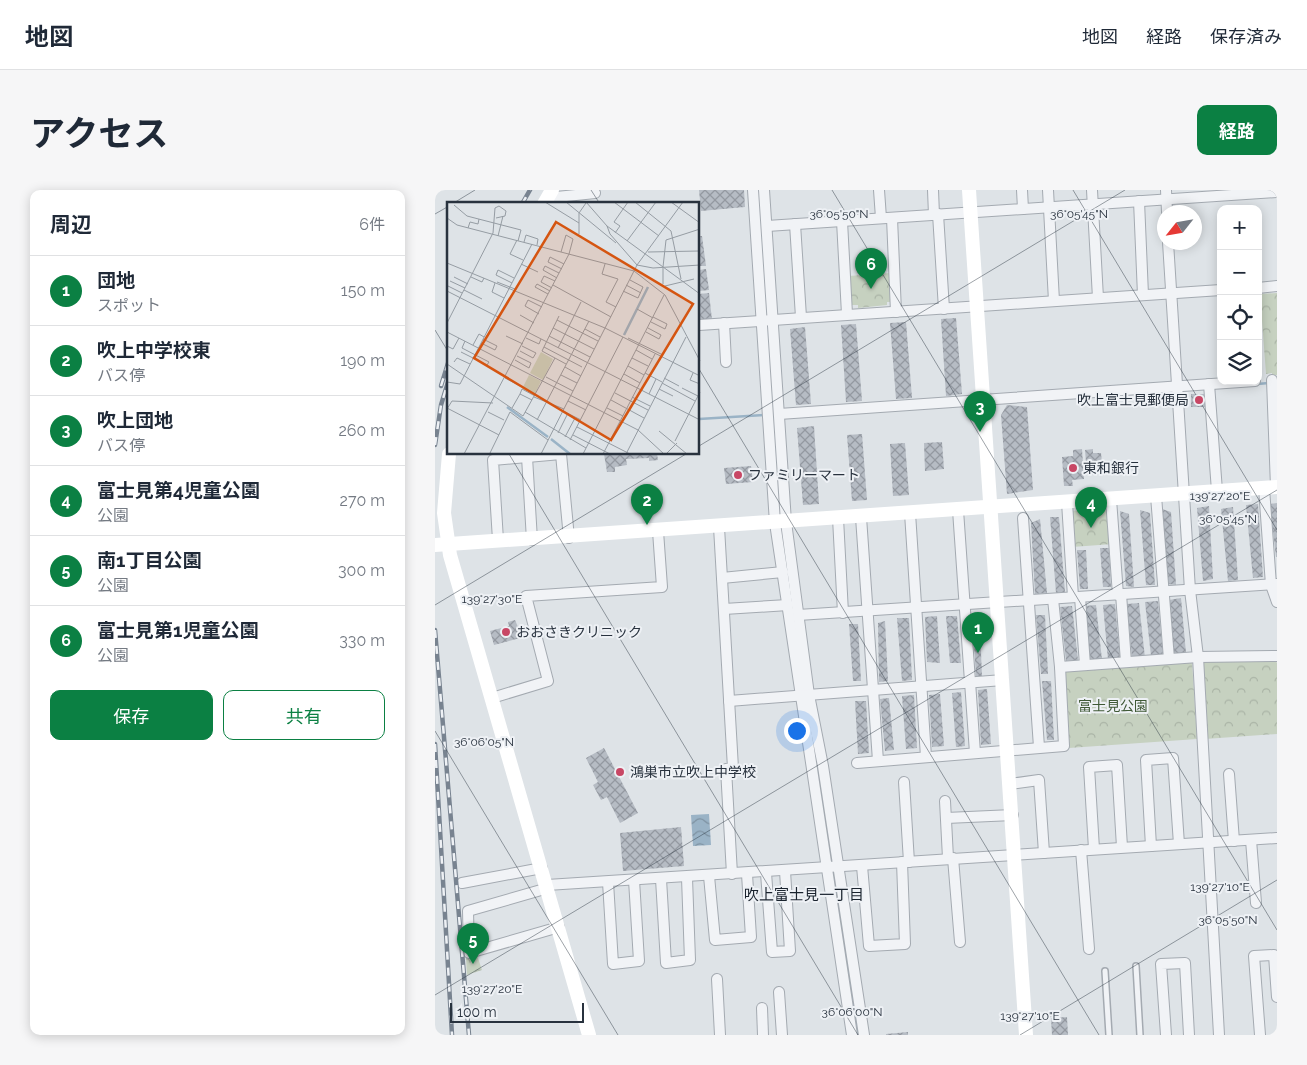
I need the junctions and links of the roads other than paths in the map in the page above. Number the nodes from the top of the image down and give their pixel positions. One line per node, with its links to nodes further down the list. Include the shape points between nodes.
1 (753, 190): 37 (street)
2 (764, 190): 22 (street)
3 (879, 190): 19 (street)
4 (933, 190): 18 (street)
5 (969, 190): 17 (street)
6 (1022, 190): 16 (street)
7 (1048, 190): 15 (street)
8 (1092, 190): 14 (street)
9 (1277, 192): 11 (street)
10 (595, 193): 12 (street)
11 (1166, 194): 13 (street)
12 (548, 197)
13 (1139, 200): 14 (street); 28 (street)
14 (1093, 204): 15 (street); 29 (street)
15 (1049, 206): 16 (street); 30 (street)
16 (1023, 209): 17 (street)
17 (971, 212): 18 (street); 31 (street)
18 (936, 215): 19 (street); 32 (street)
19 (886, 218): 20 (street); 33 (street)
20 (842, 221): 21 (street); 34 (street)
21 (795, 224): 22 (street); 35 (street)
22 (767, 226): 36 (street)
23 (1169, 250): 27 (street)
24 (1277, 286): 25 (street)
25 (1262, 288)
26 (1217, 290): 27 (street)
27 (1171, 293): 28 (street); 45 (street)
28 (1143, 295): 29 (street)
29 (1098, 298): 30 (street)
30 (1053, 301): 31 (street)
31 (978, 306): 32 (street); 46 (street)
32 (944, 309): 33 (street)
33 (896, 312): 34 (street)
34 (847, 314): 35 (street)
35 (801, 317): 36 (street)
36 (774, 319): 37 (street); 48 (street)
37 (762, 320): 38 (street); 66 (street)
38 (723, 323): 39 (street); 40 (street)
39 (700, 325)
40 (726, 362)
41 (1275, 380): 42 (street); 47 (street)
42 (1262, 381)
43 (1217, 383): 44 (street)
44 (1209, 384): 45 (street); 55 (street)
45 (1177, 386): 46 (street); 56 (street)
46 (984, 399): 48 (street); 60 (street)
47 (1275, 412): 53 (street)
48 (779, 414): 66 (street)
49 (449, 455): 72 (street)
50 (550, 455): 52 (street)
51 (561, 455): 69 (street)
52 (527, 457): 70 (street, via 493,460); 71 (street)
53 (1276, 458): 54 (street)
54 (1272, 487): 55 (street); 75 (street)
55 (1217, 491): 56 (street)
56 (1185, 494): 57 (street); 76 (street)
57 (1156, 496): 58 (street); 77 (street)
58 (1111, 499): 59 (street); 78 (street)
59 (1067, 502): 60 (street); 79 (street)
60 (991, 508): 61 (street); 82 (street)
61 (959, 510): 62 (street); 84 (street)
62 (910, 513): 63 (street); 86 (street)
63 (861, 517): 64 (street); 88 (street)
64 (839, 518): 66 (street); 89 (street)
65 (1023, 518): 81 (street)
66 (781, 522): 67 (street); 73 (street); 90 (street)
67 (719, 527): 68 (street); 74 (street)
68 (658, 531): 69 (street); 102 (street, via 662,587 526,596 548,681)
69 (569, 538): 71 (street)
70 (498, 540): 71 (street); 72 (street)
71 (533, 540)
72 (441, 545): 102 (street)
73 (783, 572): 74 (street); 85 (street)
74 (722, 578): 87 (street)
75 (1274, 584): 76 (street); 83 (street)
76 (1189, 590): 77 (street); 92 (street)
77 (1163, 592): 78 (street); 93 (street)
78 (1119, 594): 79 (street); 94 (street)
79 (1077, 597): 80 (street); 95 (street)
80 (1053, 599): 81 (street); 96 (street)
81 (1029, 600): 82 (street); 104 (street)
82 (998, 602): 84 (street); 97 (street)
83 (1277, 602)
84 (966, 604): 86 (street); 98 (street)
85 (788, 605): 87 (street); 101 (street)
86 (917, 608): 88 (street); 99 (street)
87 (724, 609): 103 (street)
88 (867, 611): 89 (street); 100 (street)
89 (843, 613): 90 (street)
90 (798, 616): 101 (street)
91 (1277, 656): 92 (street)
92 (1198, 657): 93 (street); 119 (street)
93 (1169, 659): 94 (street)
94 (1126, 662): 95 (street)
95 (1085, 665): 96 (street)
96 (1060, 667): 104 (street, via 1064,746)
97 (1003, 680): 98 (street); 105 (street)
98 (970, 683): 99 (street); 106 (street)
99 (921, 686): 100 (street); 107 (street)
100 (872, 690): 101 (street); 108 (street)
101 (805, 695): 103 (street); 131 (street)
102 (492, 698): 130 (street)
103 (729, 701): 134 (street, via 733,768 726,769)
104 (1039, 747): 105 (street)
105 (1008, 750): 106 (street); 112 (street)
106 (975, 753): 107 (street)
107 (926, 757): 108 (street)
108 (878, 761): 109 (street)
109 (857, 763)
110 (1229, 774): 118 (street)
111 (904, 782): 128 (street)
112 (1010, 784): 114 (street); 125 (street, via 1039,780)
113 (945, 801): 115 (street)
114 (1013, 815): 115 (street); 126 (street)
115 (946, 818): 127 (street)
116 (1277, 838): 117 (street)
117 (1251, 840): 118 (street); 143 (street)
118 (1234, 841): 119 (street)
119 (1209, 843): 120 (street); 164 (street)
120 (1179, 844): 121 (street); 121 (street, via 1173,758 1146,760)
121 (1151, 846): 122 (street)
122 (1122, 847): 123 (street); 123 (street, via 1117,765 1089,767)
123 (1094, 849): 124 (street)
124 (1081, 850): 125 (street); 146 (street)
125 (1044, 853): 126 (street)
126 (1015, 855): 127 (street); 159 (street)
127 (951, 858): 128 (street); 145 (street)
128 (905, 862): 129 (street); 129 (street, via 905,944 869,946)
129 (862, 866): 131 (street)
130 (542, 868): 141 (street); 142 (street)
131 (833, 868): 132 (street); 157 (street); 158 (street)
132 (785, 871): 133 (street); 133 (street, via 790,950 772,952)
133 (766, 872): 135 (street)
134 (732, 874): 135 (street); 136 (street)
135 (747, 874): 136 (street, via 751,937 715,940)
136 (709, 876): 137 (street)
137 (687, 878): 138 (street); 138 (street, via 690,960 666,963)
138 (661, 879): 139 (street)
139 (634, 880): 140 (street); 140 (street, via 639,961 613,964)
140 (608, 882): 142 (street)
141 (462, 883)
142 (547, 887): 144 (street); 144 (street, via 468,911 469,953)
143 (1256, 903)
144 (559, 927): 153 (street)
145 (960, 942)
146 (1089, 949)
147 (1136, 966): 161 (lane)
148 (1105, 971): 160 (lane)
149 (717, 979): 154 (street)
150 (779, 992): 156 (street)
151 (1277, 997): 165 (street, via 1275,955 1254,956)
152 (762, 1008): 155 (street)
153 (589, 1035)
154 (720, 1035)
155 (763, 1035)
156 (782, 1035)
157 (853, 1035)
158 (864, 1035)
159 (1026, 1035)
160 (1109, 1035)
161 (1140, 1035)
162 (1166, 1035): 163 (street, via 1161,964 1185,962)
163 (1189, 1035)
164 (1219, 1035)
165 (1260, 1035)

